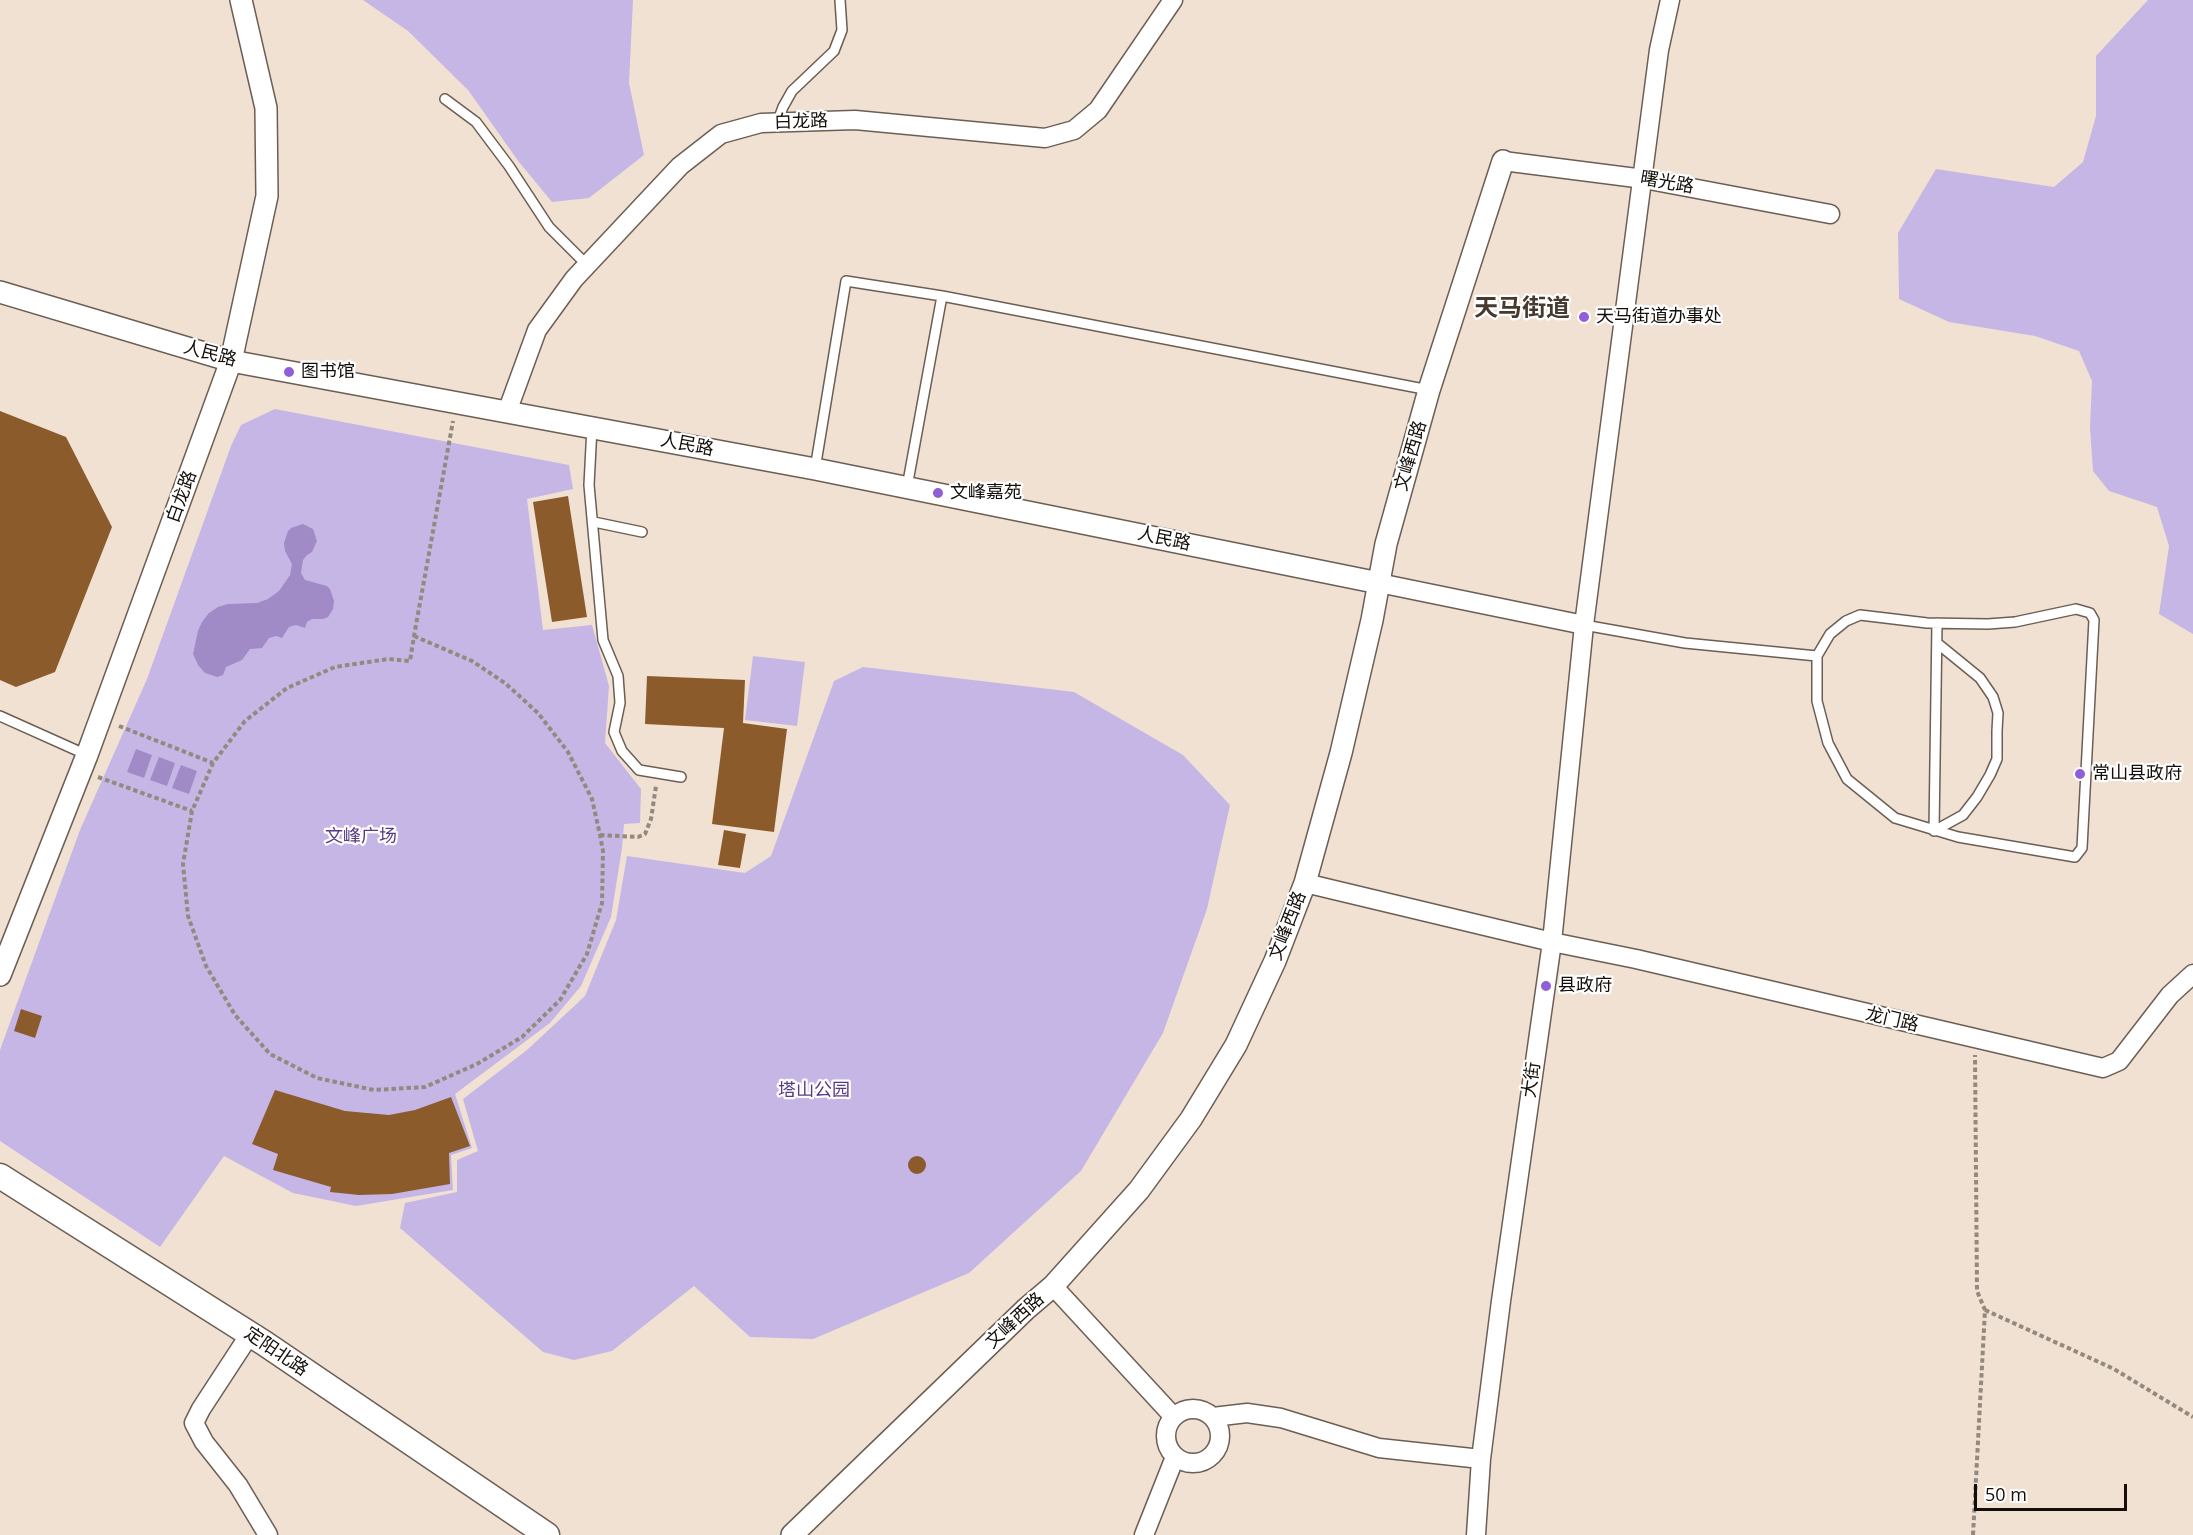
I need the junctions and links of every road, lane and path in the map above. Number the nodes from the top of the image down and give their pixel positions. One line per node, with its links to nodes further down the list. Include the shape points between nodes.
1 (241, 0): 13 (street, 白龙路, via 266,108 267,196)
2 (840, 0): 6 (lane, via 842,30 834,51 792,91)
3 (1173, 0): 6 (street, 白龙路, via 1098,110 1074,130 1045,138 855,120)
4 (1670, 0): 8 (street, 大街, via 1659,50)
5 (445, 99): 10 (lane, via 476,122 549,227)
6 (777, 123): 10 (street, 白龙路, via 761,123 721,134 681,166)
7 (1503, 161): 8 (street, 曙光路); 14 (street, 文峰西路)
8 (1644, 178): 9 (street, 曙光路); 24 (street, 大街)
9 (1830, 214)
10 (587, 266): 16 (street, 白龙路, via 537,330)
11 (0, 292): 13 (street, 人民路)
12 (942, 296): 14 (lane); 18 (lane, via 846,281); 19 (lane)
13 (231, 361): 15 (street, 人民路); 29 (street, 白龙路)
14 (1429, 390): 22 (street, 文峰西路, via 1386,544)
15 (456, 402): 16 (street, 人民路); 25 (path)
16 (507, 412): 17 (street, 人民路)
17 (592, 427): 18 (street, 人民路); 20 (lane, via 589,485)
18 (815, 469): 19 (street, 人民路)
19 (907, 487): 22 (street, 人民路)
20 (594, 522): 21 (lane); 32 (lane, via 603,640 618,676 620,703 614,732 622,751 639,770)
21 (642, 531)
22 (1379, 583): 24 (street); 37 (street, 文峰西路, via 1341,753)
23 (1937, 623): 26 (lane); 27 (lane, via 1860,615 1830,634); 35 (lane, via 2015,622 2076,609 2090,613 2094,620 2079,854 2074,857)
24 (1584, 625): 27 (lane, via 1685,643); 38 (street, 大街)
25 (414, 636): 31 (path, via 410,661 388,659 335,667 287,688 245,721); 36 (path, via 472,661 505,683 538,713 568,752 592,799)
26 (1937, 643): 35 (lane); 35 (lane, via 1980,678 1998,713 1996,759 1990,775 1963,815)
27 (1817, 656): 35 (lane, via 1817,702 1828,743 1847,779 1895,818)
28 (0, 716): 30 (lane)
29 (100, 718): 30 (street, 白龙路); 31 (path)
30 (83, 763): 34 (path); 40 (street, 白龙路)
31 (213, 763): 34 (path)
32 (657, 773): 33 (lane); 36 (path, via 645,834)
33 (681, 777)
34 (192, 811): 36 (path, via 183,864 188,916 206,966 235,1015 270,1054 317,1078 374,1090 425,1087 477,1064 522,1037 560,1000 587,954 602,903)
35 (1934, 831)
36 (600, 835)
37 (1305, 883): 38 (street, 龙门路); 43 (street, 文峰西路, via 1236,1045 1196,1110 1139,1190)
38 (1552, 942): 41 (street, 龙门路); 50 (street, 大街)
39 (2193, 974): 41 (street, 龙门路, via 2170,995 2119,1061 2103,1068)
40 (0, 975)
41 (1975, 1039): 44 (path, via 1977,1291)
42 (0, 1176): 45 (main road, 定阳北路)
43 (1053, 1287): 46 (street); 53 (street, 文峰西路)
44 (1985, 1310): 48 (path, via 2114,1369); 56 (path)
45 (250, 1334): 51 (street, via 194,1423); 52 (main road, 定阳北路)
46 (1173, 1416): 47 (street, via 1189,1408); 49 (street, via 1166,1442)
47 (1213, 1417): 49 (street, via 1220,1434 1209,1458 1192,1463); 50 (street, via 1247,1413 1281,1418 1379,1448)
48 (2193, 1417)
49 (1175, 1457): 54 (street)
50 (1482, 1460): 55 (street, 大街)
51 (268, 1535)
52 (547, 1535)
53 (792, 1535)
54 (1144, 1535)
55 (1476, 1535)
56 (1973, 1535)

